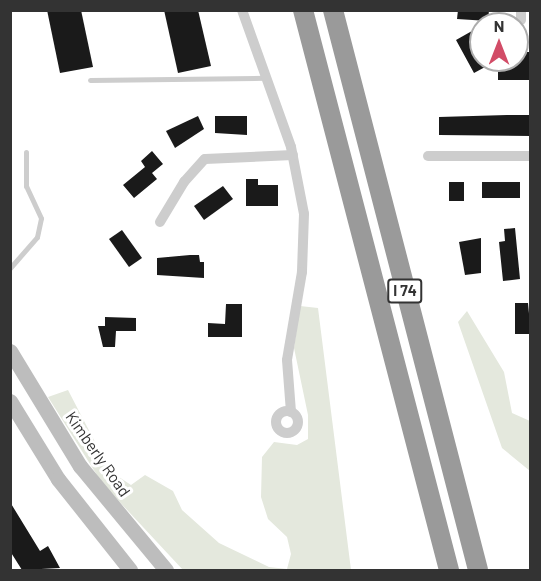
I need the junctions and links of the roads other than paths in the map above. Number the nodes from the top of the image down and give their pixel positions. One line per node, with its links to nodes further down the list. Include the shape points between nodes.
1 (242, 10): 4 (street)
2 (303, 10): 17 (highway, I 74, via 373,294)
3 (333, 10): 18 (highway, I 74)
4 (264, 78): 5 (lane); 7 (street)
5 (90, 80)
6 (26, 152): 11 (lane, via 26,186 41,218 37,237)
7 (293, 155): 10 (street, via 205,159 184,182); 14 (street, via 304,238 287,360)
8 (428, 156): 9 (street)
9 (531, 156)
10 (160, 222)
11 (10, 268)
12 (10, 351): 16 (main road, Kimberly Road, via 80,466)
13 (10, 401): 15 (main road, via 58,479)
14 (291, 412)
15 (130, 570)
16 (166, 570)
17 (449, 570)
18 (478, 570)

